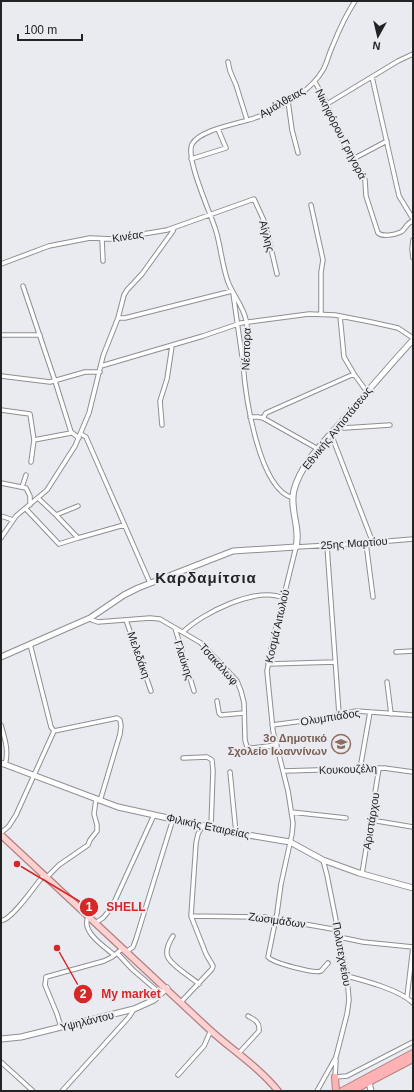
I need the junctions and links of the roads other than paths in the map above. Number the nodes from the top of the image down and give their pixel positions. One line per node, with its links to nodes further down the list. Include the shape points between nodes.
1 (355, 1): 5 (street, Αμάλθειας, via 339,30 324,69)
2 (413, 54): 4 (street)
3 (228, 62): 8 (street)
4 (372, 77): 7 (street); 10 (street)
5 (314, 82): 6 (street, Αμάλθειας); 7 (street, Νικηφόρου Γρηγορά)
6 (288, 101): 8 (street, Αμάλθειας, via 263,115); 12 (street)
7 (327, 104): 14 (street, Νικηφόρου Γρηγορά)
8 (247, 120): 9 (street, Αμάλθειας)
9 (218, 129): 11 (street, Αμάλθειας, via 200,136); 13 (street, via 226,148)
10 (387, 141): 14 (street); 18 (street, via 399,196)
11 (191, 148): 13 (street, Νέστορα)
12 (298, 153)
13 (191, 159): 17 (street, Νέστορα)
14 (353, 159): 18 (street, Νικηφόρου Γρηγορά, via 366,181 366,196 379,234 400,232)
15 (254, 200): 17 (street, Κινέας); 25 (street, Αίγλης, via 266,223)
16 (311, 205): 28 (street, via 323,260)
17 (210, 214): 19 (street, Κινέας); 27 (street, Νέστορα)
18 (413, 220)
19 (174, 228): 20 (street, Κινέας); 30 (street, via 142,274 125,292)
20 (102, 239): 23 (street); 24 (street, Κινέας, via 90,238 49,246)
21 (413, 240): 22 (street)
22 (413, 258)
23 (103, 261)
24 (1, 264)
25 (277, 274)
26 (23, 286): 34 (street)
27 (232, 292): 30 (street); 31 (street, Νέστορα); 32 (street)
28 (321, 314): 29 (street); 31 (street, via 302,314)
29 (340, 316): 35 (street, via 394,327); 40 (street, via 343,355)
30 (118, 318): 38 (street)
31 (247, 322): 32 (street); 37 (street, Νέστορα)
32 (237, 324): 36 (street); 37 (street)
33 (1, 335): 34 (street)
34 (40, 335): 42 (street)
35 (413, 339): 43 (street, Εθνικής Αντιστάσεως)
36 (172, 346): 38 (street); 48 (street, via 168,374 160,401)
37 (243, 362): 45 (street, Νέστορα)
38 (101, 366): 39 (street)
39 (100, 372): 42 (street, via 85,372); 51 (street, via 91,410)
40 (354, 374): 43 (street); 46 (street, via 266,413)
41 (1, 376): 42 (street)
42 (55, 381): 50 (street)
43 (367, 392): 49 (street, Εθνικής Αντιστάσεως)
44 (1, 410): 54 (street, via 30,414)
45 (250, 417): 46 (street); 60 (street, Νέστορα, via 267,472 285,495)
46 (263, 418): 55 (street)
47 (390, 424): 49 (street, via 344,428)
48 (162, 425)
49 (338, 425): 52 (street, Εθνικής Αντιστάσεως)
50 (71, 433): 53 (street); 54 (street)
51 (81, 434): 53 (street); 68 (street, via 86,437)
52 (331, 434): 55 (street, Εθνικής Αντιστάσεως); 73 (street)
53 (79, 438): 61 (street, via 50,487)
54 (34, 440): 56 (street)
55 (318, 448): 60 (street, Εθνικής Αντιστάσεως, via 300,476)
56 (31, 462)
57 (26, 476): 59 (street)
58 (1, 483): 59 (street)
59 (22, 487): 62 (street, via 27,490)
60 (293, 498): 75 (street, Εθνικής Αντιστάσεως, via 298,536)
61 (39, 499): 62 (street); 65 (street)
62 (30, 505): 64 (street)
63 (78, 506): 65 (street)
64 (26, 509): 67 (street); 70 (street, via 59,544)
65 (56, 515): 70 (street)
66 (1, 516): 67 (street)
67 (13, 520): 69 (street)
68 (124, 525): 70 (street); 76 (street)
69 (1, 538)
70 (78, 538)
71 (413, 539): 73 (street, 25ης Μαρτίου)
72 (366, 543): 73 (street, 25ης Μαρτίου); 74 (street, 25ης Μαρτίου); 77 (street)
73 (373, 543)
74 (327, 546): 75 (street, 25ης Μαρτίου); 87 (street)
75 (296, 547): 76 (street, via 233,551); 78 (street, Κοσμά Αιτωλού)
76 (150, 583): 79 (street, via 124,595)
77 (373, 597)
78 (283, 598): 82 (street, via 267,594 233,602 214,611); 88 (street, Κοσμά Αιτωλού)
79 (90, 618): 80 (street, Τσακάλωφ, via 98,622); 83 (street)
80 (126, 620): 81 (street, Τσακάλωφ, via 154,618); 90 (street, Μελεδάκη)
81 (175, 628): 82 (street, Τσακάλωφ); 91 (street, Γλαύκης)
82 (183, 632): 94 (street, Τσακάλωφ, via 202,643 237,681 242,693)
83 (30, 644): 86 (street); 100 (street)
84 (413, 651): 85 (street)
85 (396, 652)
86 (1, 657)
87 (335, 662): 88 (street); 95 (street)
88 (268, 664): 99 (street, Κοσμά Αιτωλού)
89 (387, 682): 96 (street)
90 (151, 691)
91 (194, 691)
92 (216, 701): 94 (street, via 221,715)
93 (370, 712): 95 (street, Ολυμπιάδος); 96 (street, Ολυμπιάδος); 105 (street)
94 (244, 713): 101 (street, Τσακάλωφ, via 247,747)
95 (340, 714): 99 (street, Ολυμπιάδος)
96 (391, 714): 97 (street, Ολυμπιάδος)
97 (413, 715)
98 (1, 725): 103 (street, via 7,758)
99 (272, 725): 101 (street, Κοσμά Αιτωλού)
100 (54, 731): 109 (street); 110 (street, via 111,719 120,720 119,740)
101 (277, 745): 106 (street, Κοσμά Αιτωλού)
102 (183, 758): 117 (street, via 207,757 212,760)
103 (3, 764): 109 (street, Φιλικής Εταιρείας)
104 (379, 768): 105 (street, Κουκουζέλη); 108 (street, Κουκουζέλη); 115 (street, Αριστάρχου)
105 (360, 769): 106 (street, Κουκουζέλη)
106 (284, 771): 111 (street, Κοσμά Αιτωλού)
107 (230, 772): 119 (street)
108 (413, 772)
109 (33, 775): 110 (street, Φιλικής Εταιρείας); 120 (street, via 16,816)
110 (98, 800): 112 (street, Φιλικής Εταιρείας); 124 (street, via 94,814 96,833 88,845)
111 (292, 812): 113 (street); 121 (street, Κοσμά Αιτωλού)
112 (154, 815): 114 (street, Φιλικής Εταιρείας); 130 (street, via 112,907)
113 (346, 818)
114 (173, 819): 116 (street, Φιλικής Εταιρείας); 135 (street, via 136,939 133,947)
115 (371, 820): 118 (street); 123 (street, Αριστάρχου)
116 (203, 825): 117 (street, Φιλικής Εταιρείας); 126 (street, via 196,840)
117 (211, 827): 119 (street, Φιλικής Εταιρείας)
118 (413, 827)
119 (236, 833): 121 (street, Φιλικής Εταιρείας)
120 (1, 834): 124 (main road)
121 (290, 842): 122 (street, Φιλικής Εταιρείας); 128 (street, Κοσμά Αιτωλού)
122 (323, 860): 123 (street, Φιλικής Εταιρείας); 131 (street, Πολυτεχνείου)
123 (362, 874): 125 (street, Φιλικής Εταιρείας)
124 (46, 876): 127 (main road); 129 (street, via 13,913)
125 (413, 888)
126 (191, 916): 128 (street, Ζωσιμάδων); 139 (street, via 213,966)
127 (88, 917): 130 (main road); 136 (street, via 86,925 89,932)
128 (276, 919): 131 (street, Ζωσιμάδων); 137 (street, Κοσμά Αιτωλού, via 269,959 318,972)
129 (1, 921)
130 (95, 923): 135 (main road)
131 (338, 930): 133 (street, Πολυτεχνείου)
132 (173, 936): 139 (street, via 167,950 169,961)
133 (339, 937): 134 (street); 138 (street, Πολυτεχνείου)
134 (413, 947): 142 (street)
135 (124, 950): 136 (street); 140 (main road)
136 (116, 954): 141 (street); 147 (street, via 100,963 46,978 45,985)
137 (328, 963)
138 (347, 976): 142 (street); 153 (street, Πολυτεχνείου, via 348,1007)
139 (199, 984): 143 (street)
140 (167, 988): 141 (street, Υψηλάντου); 143 (main road)
141 (161, 994): 145 (street, Υψηλάντου)
142 (407, 997): 144 (street)
143 (181, 1002): 148 (main road)
144 (413, 1003)
145 (134, 1009): 147 (street, Υψηλάντου); 161 (street)
146 (248, 1016): 152 (street, via 258,1022 259,1031)
147 (61, 1027): 149 (street, Υψηλάντου)
148 (211, 1030): 152 (main road); 156 (street, via 204,1046)
149 (1, 1039)
150 (413, 1042): 157 (street, via 353,1073)
151 (413, 1052): 166 (highway)
152 (238, 1054): 159 (main road)
153 (336, 1057): 157 (street); 164 (street, Πολυτεχνείου)
154 (413, 1059): 158 (highway)
155 (1, 1062): 160 (street)
156 (178, 1075)
157 (335, 1077): 165 (highway)
158 (369, 1082): 167 (highway); 168 (street)
159 (273, 1085): 162 (main road); 163 (main road)
160 (33, 1091)
161 (62, 1091)
162 (278, 1091)
163 (283, 1091)
164 (318, 1091)
165 (336, 1091)
166 (342, 1091)
167 (353, 1091)
168 (371, 1091)

